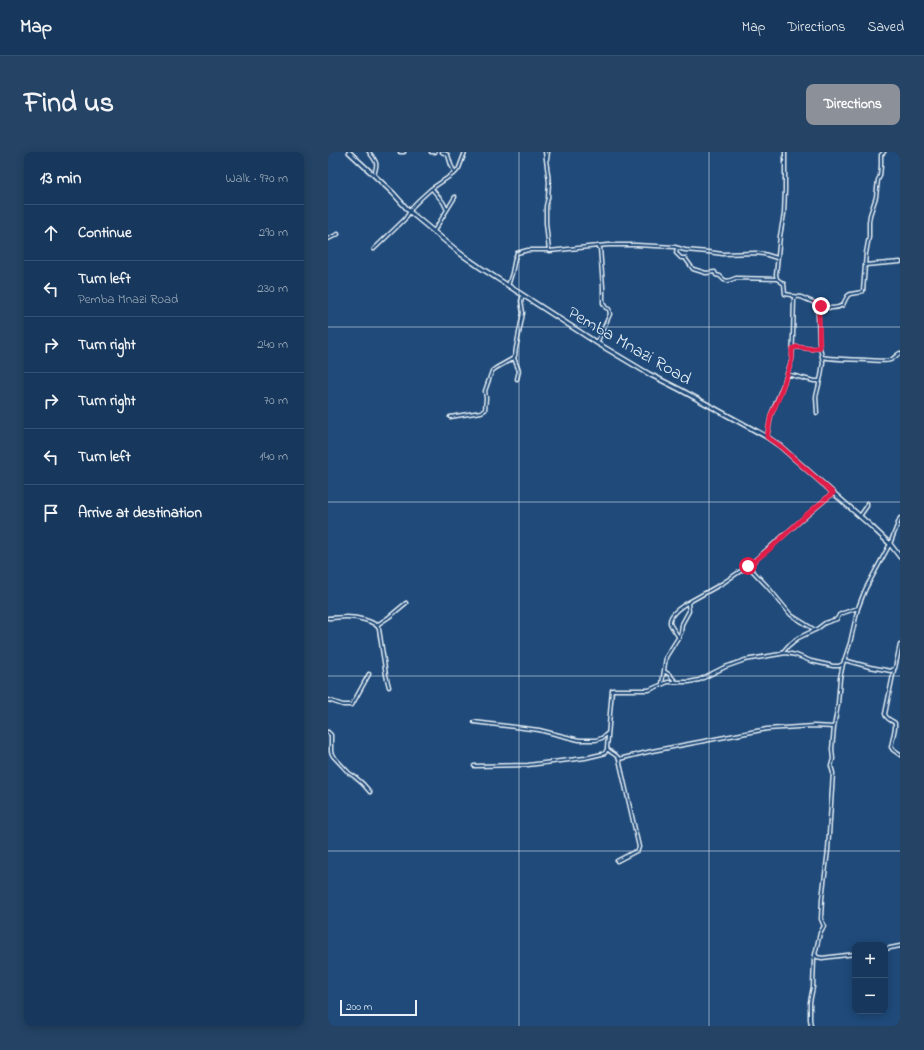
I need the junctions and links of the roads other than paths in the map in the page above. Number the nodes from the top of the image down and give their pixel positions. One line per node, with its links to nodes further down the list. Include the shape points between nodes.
1 (349, 152): 14 (main road, Pemba Mnazi Road)
2 (369, 152): 14 (street, via 376,162)
3 (400, 152): 4 (street)
4 (404, 152)
5 (431, 152): 6 (street)
6 (435, 152)
7 (442, 152): 12 (street)
8 (465, 152): 13 (street)
9 (547, 152): 25 (street)
10 (785, 152): 26 (street, via 786,190)
11 (884, 152): 28 (street, via 881,155 876,198 870,215)
12 (448, 153): 13 (street)
13 (455, 173): 15 (street)
14 (374, 175): 18 (main road, Pemba Mnazi Road)
15 (432, 189): 17 (street); 18 (street)
16 (455, 197): 17 (street)
17 (447, 210): 19 (street)
18 (410, 212): 19 (main road, Pemba Mnazi Road); 24 (street)
19 (434, 231): 30 (main road, Pemba Mnazi Road, via 461,254)
20 (338, 234): 21 (street)
21 (328, 239)
22 (598, 246): 23 (street); 25 (street); 34 (street, via 603,303 610,314)
23 (677, 248): 26 (street, via 723,254 756,253); 29 (street, via 676,253 685,258 692,268 715,272 728,281 736,278)
24 (374, 249)
25 (548, 250): 30 (street, via 517,253)
26 (777, 258): 29 (street)
27 (900, 262): 28 (street)
28 (865, 265): 33 (street, via 862,292 847,295 843,305 836,308)
29 (777, 279): 32 (street, via 784,284 785,294)
30 (508, 286): 31 (main road, Pemba Mnazi Road)
31 (523, 295): 34 (main road, Pemba Mnazi Road); 39 (street, via 523,313)
32 (791, 296): 33 (street); 36 (street, via 794,297)
33 (815, 303): 35 (street)
34 (597, 343): 45 (main road, Pemba Mnazi Road)
35 (820, 347): 36 (street); 38 (street)
36 (792, 349): 40 (street)
37 (900, 353): 38 (street, via 888,361)
38 (822, 357): 42 (street)
39 (514, 358): 41 (street, via 519,371); 44 (street, via 491,373 485,391 484,410)
40 (787, 374): 42 (street); 45 (street, via 771,415)
41 (517, 379)
42 (820, 381): 43 (street, via 816,397)
43 (817, 413)
44 (450, 417)
45 (767, 437): 46 (main road, Pemba Mnazi Road)
46 (833, 493): 48 (main road, Pemba Mnazi Road); 52 (street)
47 (867, 503): 48 (street)
48 (860, 516): 50 (main road, Pemba Mnazi Road)
49 (900, 519): 50 (street)
50 (890, 544): 51 (main road, Pemba Mnazi Road); 55 (street)
51 (900, 556)
52 (748, 566): 54 (street); 58 (street, via 791,615)
53 (406, 603): 57 (street)
54 (688, 603): 59 (street, via 689,611 682,623); 59 (street, via 671,618 671,625)
55 (858, 608): 58 (street, via 839,615); 62 (street)
56 (328, 618): 57 (street, via 351,617)
57 (376, 625): 69 (street, via 379,629)
58 (815, 630): 61 (street, via 798,638)
59 (679, 638): 65 (street, via 666,657)
60 (900, 645): 64 (street)
61 (781, 654): 63 (street, via 791,653 833,666); 67 (street, via 745,660 721,668 699,680)
62 (844, 660): 63 (street); 64 (street, via 888,671)
63 (843, 664): 72 (street)
64 (894, 670): 76 (street, via 885,714 895,724 891,747)
65 (664, 671): 67 (street); 68 (street)
66 (369, 674): 70 (street, via 352,705)
67 (676, 682): 68 (street)
68 (662, 684): 74 (street, via 649,690 612,690)
69 (389, 686)
70 (328, 700)
71 (474, 722): 74 (street, via 540,730 579,740 596,740)
72 (834, 727): 77 (street, via 767,729); 83 (street, via 829,843 821,919 824,926)
73 (328, 732): 79 (street, via 331,735 332,756)
74 (608, 733): 75 (street)
75 (607, 749): 77 (street); 78 (street, via 605,753 585,758 528,765)
76 (900, 755)
77 (619, 759): 80 (street, via 639,847)
78 (474, 766)
79 (370, 792)
80 (617, 862)
81 (900, 946): 82 (street)
82 (888, 948)
83 (815, 954): 84 (street, via 822,958); 85 (street, via 810,1002)
84 (852, 954)
85 (811, 1026)

